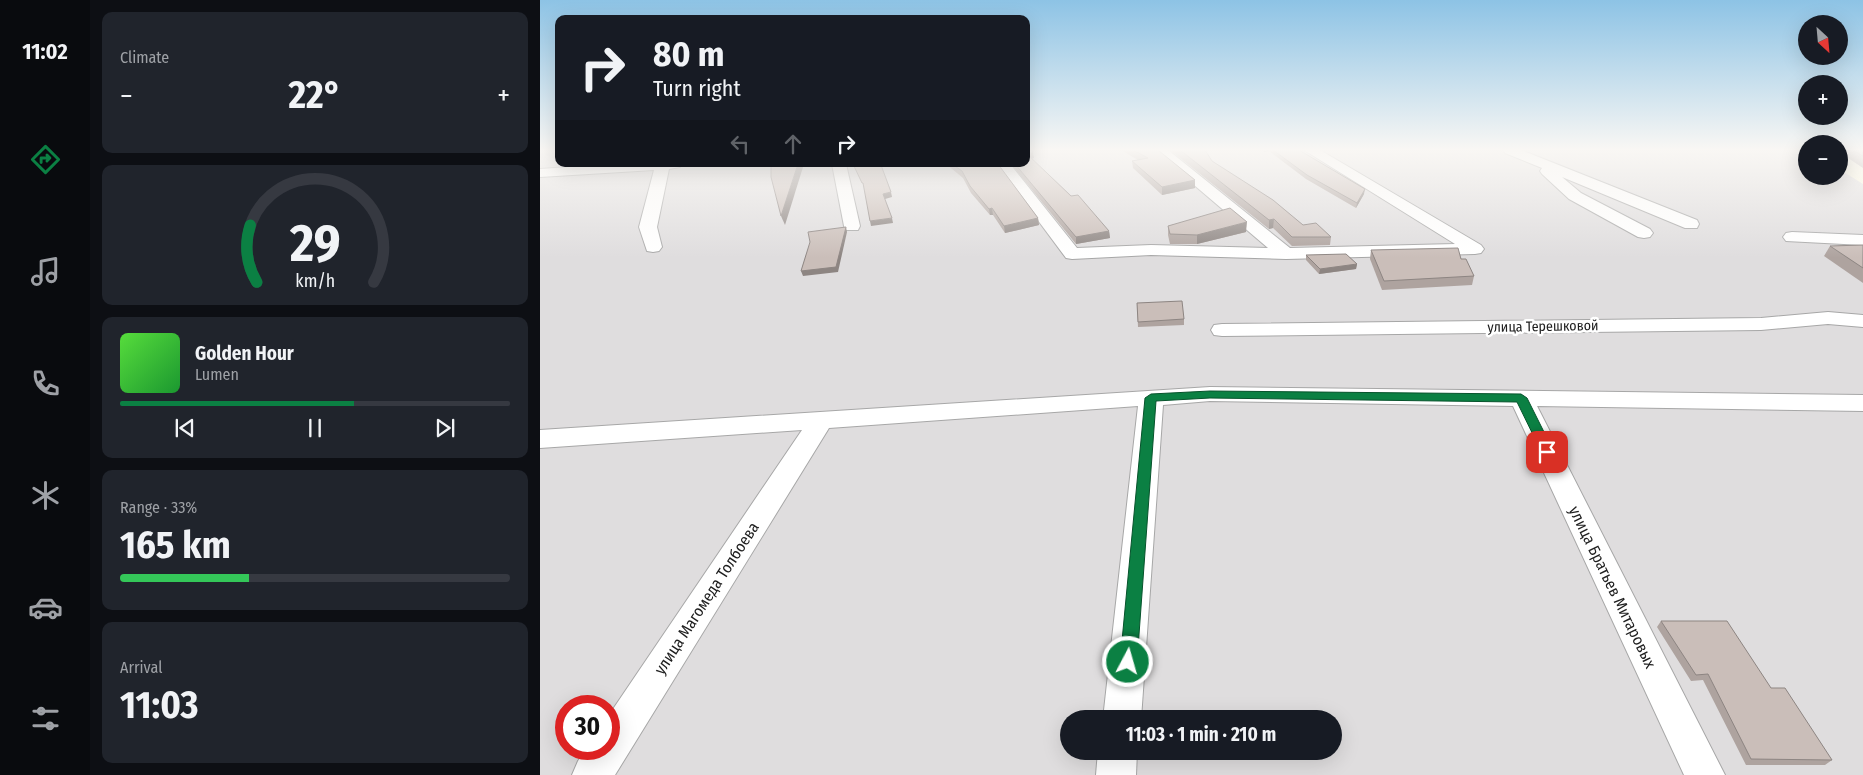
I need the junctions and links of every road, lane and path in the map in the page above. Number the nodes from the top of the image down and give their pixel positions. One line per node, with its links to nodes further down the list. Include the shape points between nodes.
1 (660, 186): 13 (street, via 648,227)
2 (844, 186): 9 (street)
3 (1020, 186): 14 (street, via 1072,254 1151,250)
4 (1204, 186): 14 (street)
5 (1371, 186): 14 (street, via 1475,249)
6 (1563, 186): 10 (street, via 1574,196)
7 (1598, 186): 8 (street)
8 (1690, 224)
9 (852, 226)
10 (1644, 234)
11 (1792, 236): 12 (street)
12 (1863, 240)
13 (653, 247)
14 (1286, 254)
15 (1863, 320): 16 (street, улица Терешковой, via 1828,318 1761,324)
16 (1222, 330)
17 (1151, 398): 18 (street, via 1210,394); 20 (street); 22 (street)
18 (1521, 398): 19 (street); 26 (street, улица Братьев Митаровых)
19 (1858, 408)
20 (821, 421): 21 (street); 24 (street, улица Магомеда Толбоева)
21 (540, 439)
22 (1123, 710)
23 (1117, 760): 25 (street)
24 (592, 775)
25 (1116, 775)
26 (1705, 775)

